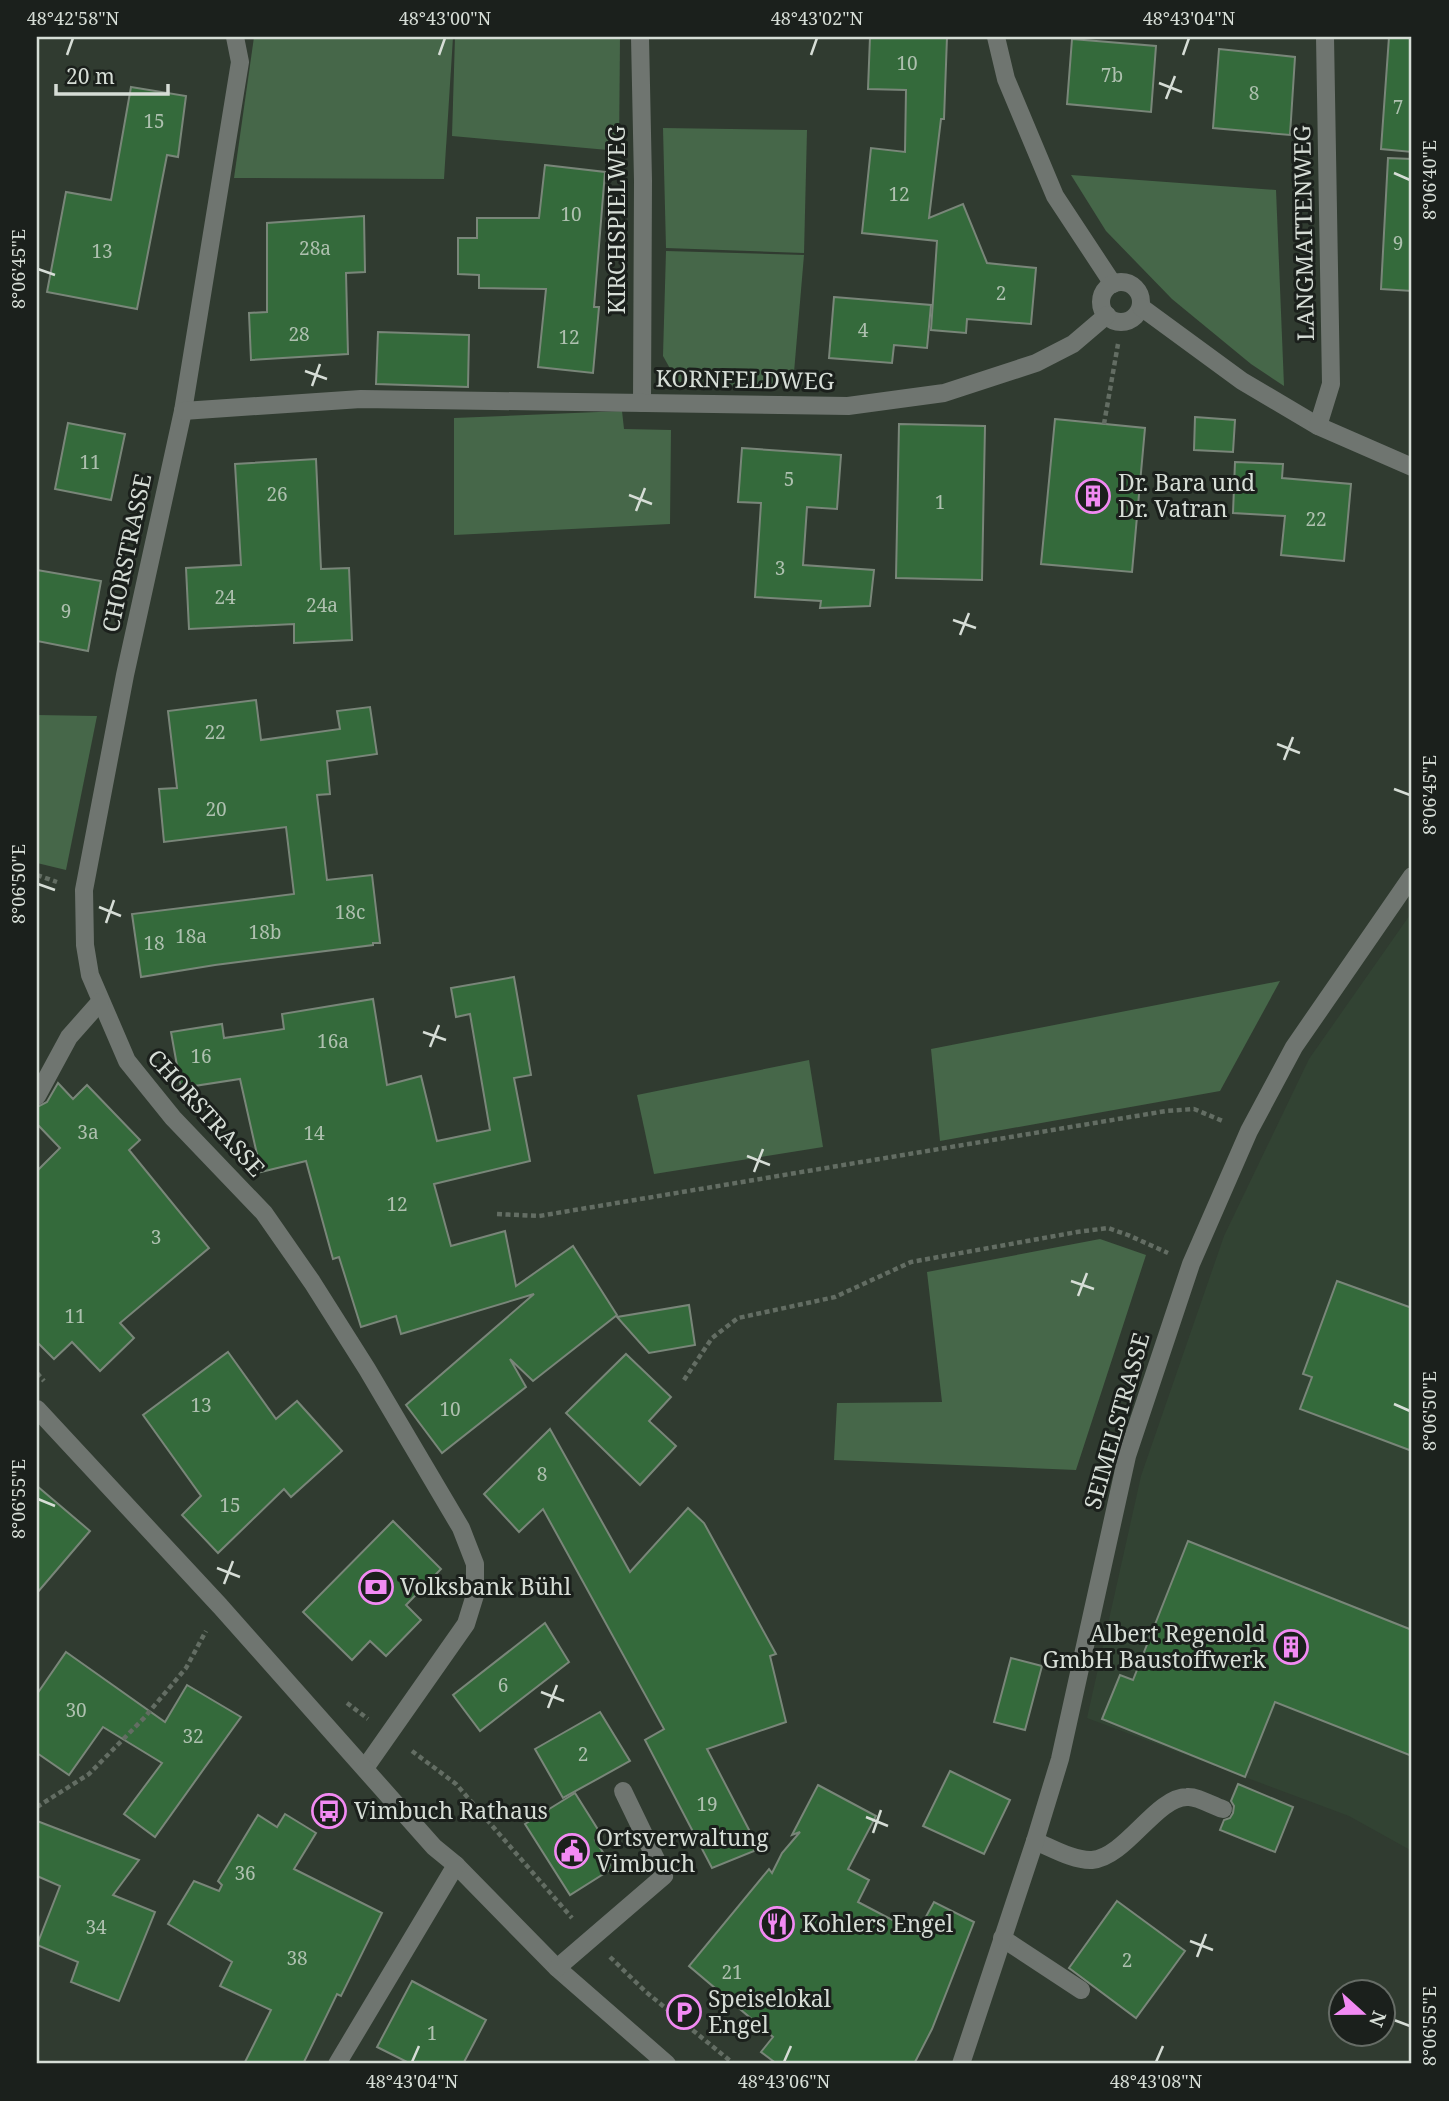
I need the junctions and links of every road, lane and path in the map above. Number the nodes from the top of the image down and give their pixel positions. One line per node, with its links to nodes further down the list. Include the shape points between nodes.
1 (235, 37): 9 (street, CHORSTRASSE, via 240,62)
2 (640, 37): 8 (street, KIRCHSPIELWEG)
3 (996, 37): 5 (street, via 1006,79 1055,196)
4 (1325, 37): 11 (street, LANGMATTENWEG, via 1331,384)
5 (1112, 284): 6 (street, via 1132,285 1140,294); 7 (street, via 1101,300)
6 (1141, 307): 7 (street, via 1134,318); 11 (street, via 1242,381)
7 (1114, 319): 8 (street, KORNFELDWEG, via 1036,363 944,393 848,406); 10 (path)
8 (642, 403): 9 (street, KORNFELDWEG, via 361,400)
9 (183, 411): 14 (street, CHORSTRASSE, via 84,890 85,945)
10 (1104, 424)
11 (1318, 426): 12 (street)
12 (1412, 467)
13 (1412, 876): 16 (street, SEIMELSTRASSE, via 1294,1047)
14 (100, 1002): 15 (street, via 69,1037); 22 (street, CHORSTRASSE, via 127,1061 173,1118 264,1213 312,1282 461,1528 475,1564 475,1595 466,1624)
15 (37, 1096)
16 (1249, 1132): 17 (path, via 1194,1109 1166,1111 539,1216); 18 (street, SEIMELSTRASSE)
17 (497, 1213)
18 (1191, 1264): 19 (path, via 1108,1228 911,1262 835,1297 738,1318 712,1338); 26 (street, SEIMELSTRASSE, via 1127,1456 1059,1759)
19 (684, 1380)
20 (37, 1409): 21 (street)
21 (220, 1606): 22 (street); 24 (path, via 186,1668 144,1718 89,1774)
22 (365, 1768): 27 (street)
23 (623, 1791): 29 (street, via 664,1876)
24 (37, 1807)
25 (1223, 1809): 26 (street, via 1188,1796 1170,1802 1131,1837 1094,1860)
26 (1035, 1841): 28 (street, SEIMELSTRASSE)
27 (456, 1866): 29 (street); 31 (street)
28 (1002, 1938): 30 (street); 33 (street, SEIMELSTRASSE)
29 (557, 1968): 32 (street)
30 (1081, 1990)
31 (337, 2064)
32 (667, 2064)
33 (961, 2064)

